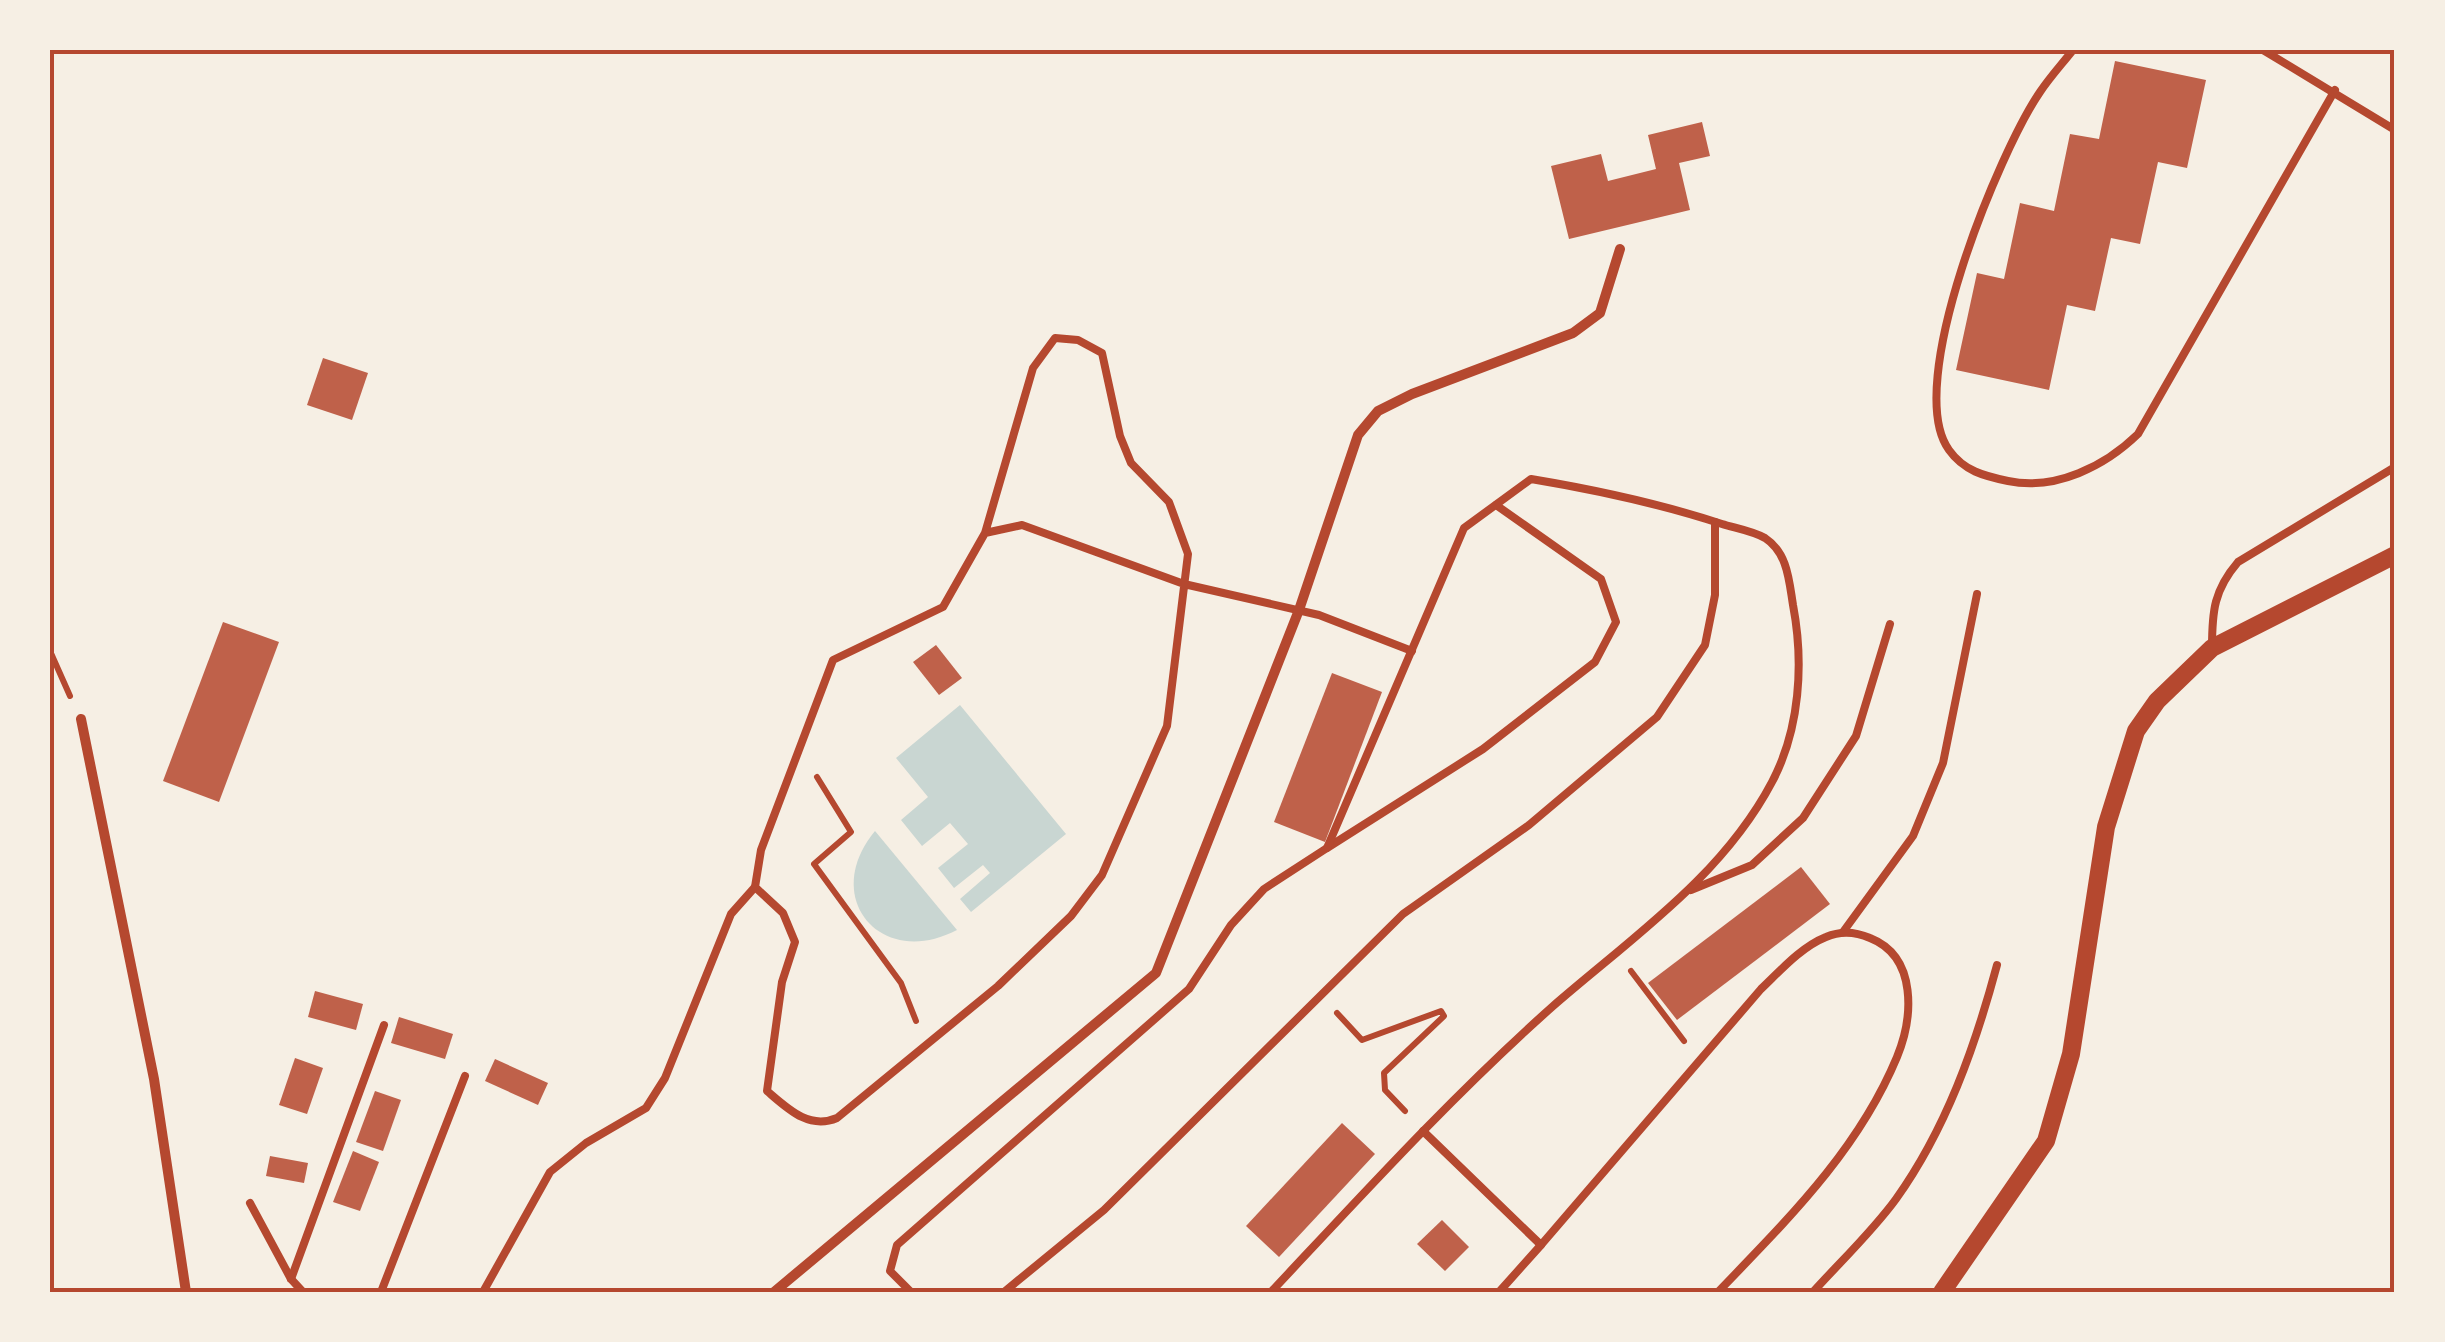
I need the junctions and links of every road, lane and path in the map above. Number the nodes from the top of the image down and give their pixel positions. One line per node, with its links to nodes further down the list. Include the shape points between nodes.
1 (2073, 50): 3 (lane, via 2039,94 1968,241 1938,374 1947,448 1981,475 2016,482 2089,470 2138,434)
2 (2262, 50): 3 (lane)
3 (2335, 90): 4 (lane)
4 (2395, 130)
5 (1620, 249): 13 (street, via 1600,313 1573,333 1378,411 1358,435)
6 (2395, 467): 15 (lane, via 2238,562 2212,606)
7 (1496, 506): 8 (lane, via 1531,480 1634,496); 16 (lane, via 1464,528); 20 (lane, via 1601,579 1616,622 1595,662 1483,749)
8 (1715, 522): 22 (lane, via 1764,538 1784,559 1798,628 1798,690 1773,780 1744,828); 26 (lane, via 1715,595 1704,646 1658,717 1530,825 1403,914)
9 (985, 533): 11 (lane, via 1022,526); 11 (lane, via 1034,368 1056,338 1078,340 1102,353 1131,463 1170,502 1188,554); 21 (lane, via 944,607 832,660 761,850)
10 (2395, 555): 15 (street)
11 (1184, 584): 13 (lane); 28 (lane, via 1167,726 1102,875 1071,916)
12 (1977, 594): 23 (lane, via 1944,763 1914,836)
13 (1299, 610): 16 (lane); 39 (street, via 1156,973)
14 (1890, 624): 22 (lane, via 1856,736 1803,818 1752,866)
15 (2212, 648): 46 (street, via 2156,701 2136,731 2106,827 2072,1054 2046,1141)
16 (1412, 650): 20 (lane)
17 (50, 651): 18 (path)
18 (81, 720): 35 (street, via 154,1080)
19 (822, 764): 28 (path, via 816,780 851,832 814,864 901,983)
20 (1327, 848): 40 (lane, via 1264,889 1230,925 1189,989 898,1246 890,1271)
21 (755, 887): 28 (lane, via 783,913 795,942 782,982 767,1091 799,1118 827,1122); 38 (lane, via 731,914 665,1078 646,1108 550,1172)
22 (1687, 891): 31 (lane)
23 (1843, 932): 29 (lane, via 1795,957); 44 (lane, via 1881,942 1905,975 1909,1005 1897,1056 1835,1165)
24 (1998, 965): 45 (lane, via 1974,1049 1896,1200)
25 (1646, 989): 29 (path)
26 (1320, 994): 31 (path, via 1362,1040 1441,1010 1444,1016 1384,1073 1385,1090); 41 (lane, via 1104,1210)
27 (384, 1026): 34 (lane)
28 (928, 1043)
29 (1698, 1060): 33 (lane)
30 (465, 1076): 37 (lane)
31 (1423, 1130): 33 (lane); 42 (lane)
32 (250, 1203): 34 (lane)
33 (1540, 1246): 43 (lane)
34 (290, 1279): 36 (lane)
35 (186, 1292)
36 (303, 1292)
37 (381, 1292)
38 (483, 1292)
39 (774, 1292)
40 (911, 1292)
41 (1004, 1292)
42 (1271, 1292)
43 (1499, 1292)
44 (1718, 1292)
45 (1813, 1292)
46 (1942, 1292)

